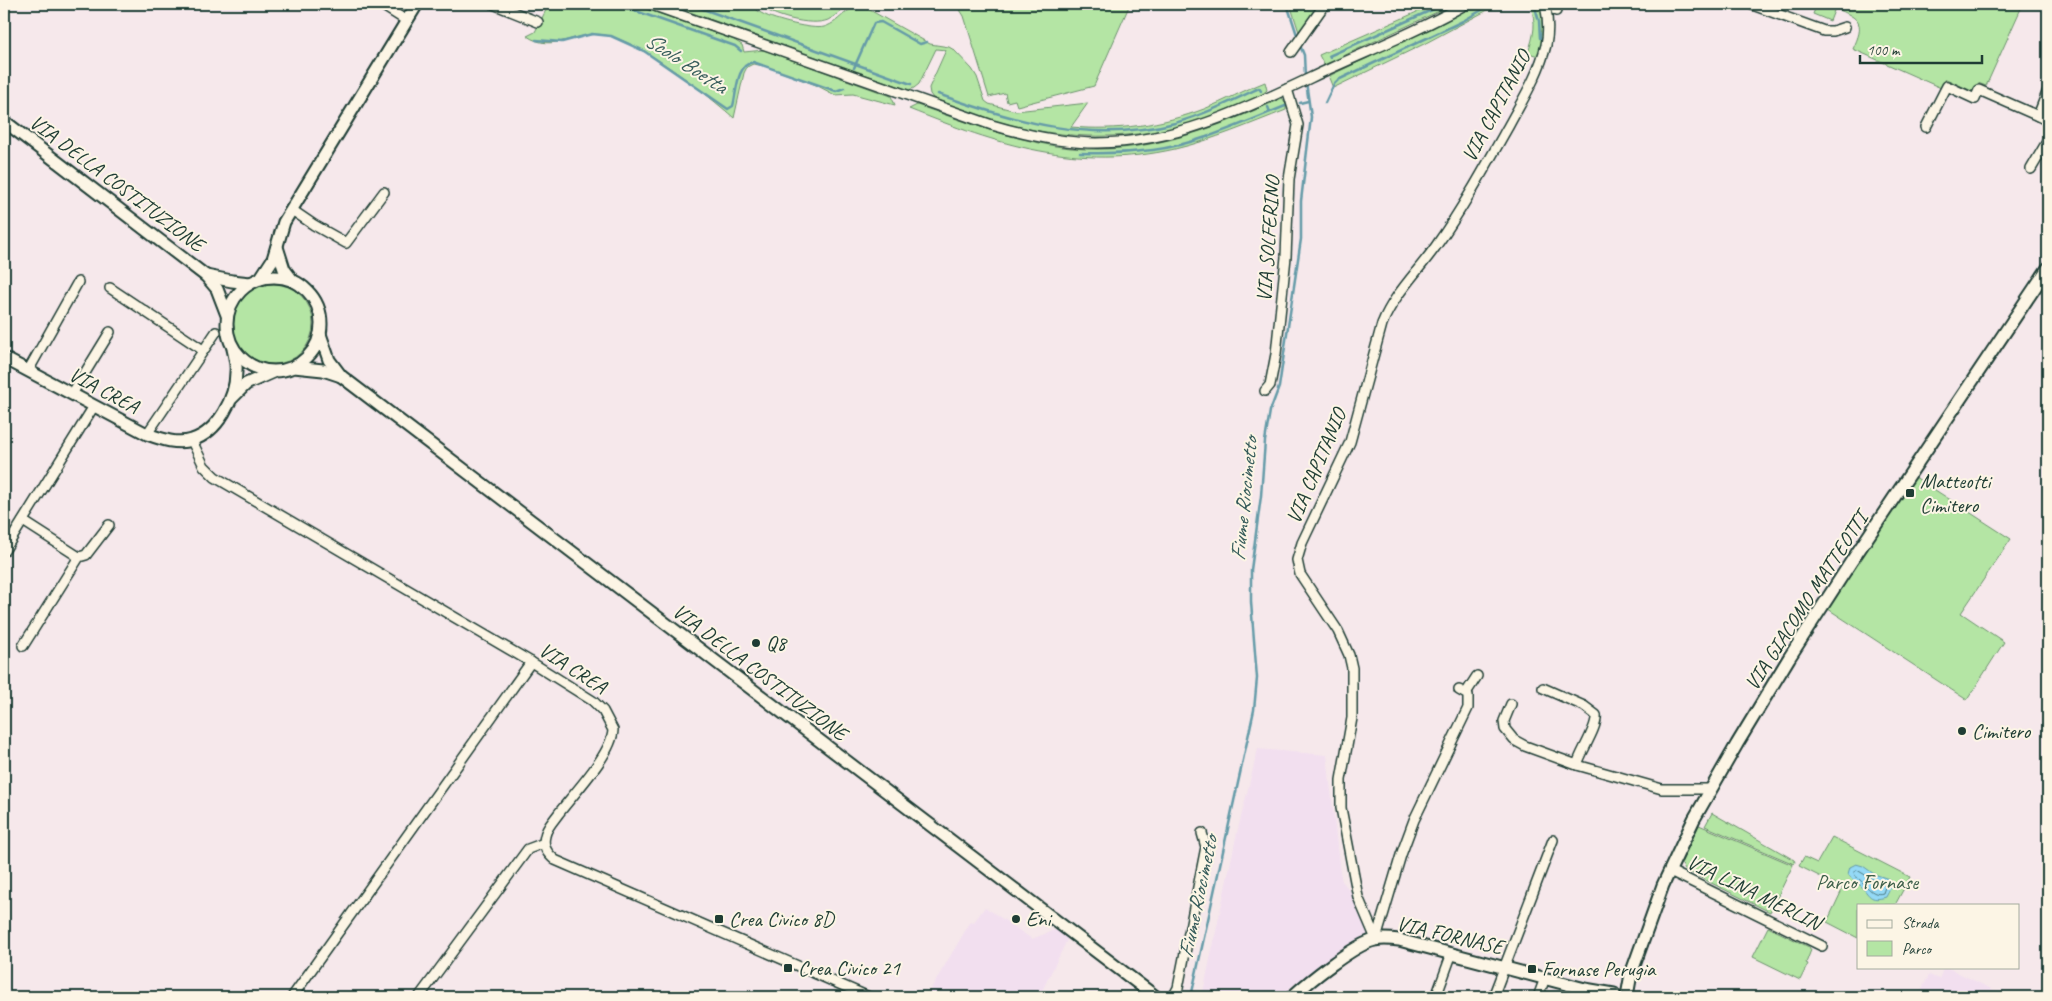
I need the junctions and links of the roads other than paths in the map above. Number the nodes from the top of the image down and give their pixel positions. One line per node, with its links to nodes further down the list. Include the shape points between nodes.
1 (380, 4): 9 (street)
2 (417, 4): 9 (street)
3 (493, 4): 10 (street)
4 (649, 4): 13 (street, via 975,120 1061,140 1097,143 1157,137 1208,123)
5 (1325, 4): 12 (street)
6 (1466, 4): 13 (street)
7 (1545, 4): 62 (street, VIA CAPITANIO, via 1549,25 1536,72 1453,221 1389,306 1350,442 1297,560 1300,574 1338,631 1349,654 1353,684 1352,718 1341,780 1341,808 1358,897)
8 (1750, 4): 11 (street, via 1824,31)
9 (407, 20): 22 (street)
10 (538, 22)
11 (1845, 27)
12 (1291, 52)
13 (1287, 89): 41 (street, VIA SOLFERINO, via 1298,124 1289,179 1287,242 1276,354 1270,385)
14 (2048, 90): 15 (street)
15 (2038, 116): 17 (street); 18 (street, via 1979,90 1975,99 1947,86)
16 (4, 121): 25 (street, VIA DELLA COSTITUZIONE)
17 (2048, 121)
18 (1926, 127)
19 (2048, 140): 20 (street)
20 (2031, 169)
21 (384, 192): 22 (street, via 346,243)
22 (292, 210): 23 (street, via 284,222)
23 (277, 246): 26 (street, via 268,269); 27 (street, via 284,269)
24 (2048, 268): 57 (street, VIA GIACOMO MATTEOTTI, via 1825,602)
25 (206, 276): 26 (street, VIA DELLA COSTITUZIONE); 30 (street, VIA DELLA COSTITUZIONE, via 217,289)
26 (255, 281): 27 (street, via 275,277); 30 (street, via 234,298)
27 (292, 281): 33 (street, via 308,291 315,301 321,318)
28 (78, 282): 38 (street)
29 (110, 288): 35 (street)
30 (227, 315): 34 (street, via 227,330)
31 (110, 332): 42 (street)
32 (216, 332): 35 (street)
33 (320, 334): 37 (street, via 311,354); 40 (street, VIA DELLA COSTITUZIONE, via 329,360)
34 (233, 349): 39 (street, via 251,366); 43 (street, via 236,373)
35 (204, 350): 45 (street)
36 (5, 361): 38 (street, VIA CREA)
37 (294, 367): 39 (street); 40 (street, VIA DELLA COSTITUZIONE, via 323,370)
38 (28, 371): 42 (street, VIA CREA)
39 (273, 372): 43 (street, via 246,384)
40 (341, 376): 72 (street, VIA DELLA COSTITUZIONE)
41 (1265, 391)
42 (72, 394): 44 (street, VIA CREA)
43 (230, 400): 46 (street, via 210,430)
44 (94, 406): 45 (street, VIA CREA); 47 (street)
45 (147, 434): 46 (street, VIA CREA, via 163,440)
46 (192, 441): 52 (street, VIA CREA, via 204,466 215,477)
47 (23, 521): 49 (street); 50 (street)
48 (109, 525): 50 (street, via 86,555)
49 (4, 552)
50 (79, 557): 51 (street)
51 (23, 646)
52 (531, 662): 60 (street, VIA CREA, via 593,701 603,710 613,730 608,747 553,820); 69 (street)
53 (1476, 676): 62 (street, via 1462,692 1470,700 1468,708 1414,820)
54 (1542, 688): 56 (street, via 1584,706 1596,715 1595,726)
55 (1510, 704): 56 (street, via 1504,721 1505,729 1514,740)
56 (1577, 765): 57 (street, via 1662,789)
57 (1711, 790): 61 (street, VIA GIACOMO MATTEOTTI)
58 (1202, 833): 73 (street, via 1206,847 1178,988)
59 (1553, 840): 65 (street)
60 (544, 843): 70 (street, via 528,849); 71 (street, via 548,854 561,862)
61 (1670, 871): 63 (street, VIA LINA MERLIN); 68 (street, VIA GIACOMO MATTEOTTI, via 1631,974)
62 (1376, 939): 64 (street, VIA FORNASE, via 1399,940); 74 (street, VIA FORNASE, via 1345,956)
63 (1822, 946)
64 (1452, 954): 65 (street, VIA FORNASE); 75 (street)
65 (1504, 968): 66 (street, VIA FORNASE); 76 (street)
66 (1545, 978): 67 (street, VIA FORNASE); 77 (street)
67 (1585, 989): 68 (street, VIA FORNASE); 78 (street, VIA FORNASE)
68 (1619, 995)
69 (292, 997)
70 (419, 997)
71 (869, 997)
72 (1156, 997)
73 (1173, 997)
74 (1292, 997)
75 (1436, 997)
76 (1493, 997)
77 (1538, 997)
78 (1600, 997)

